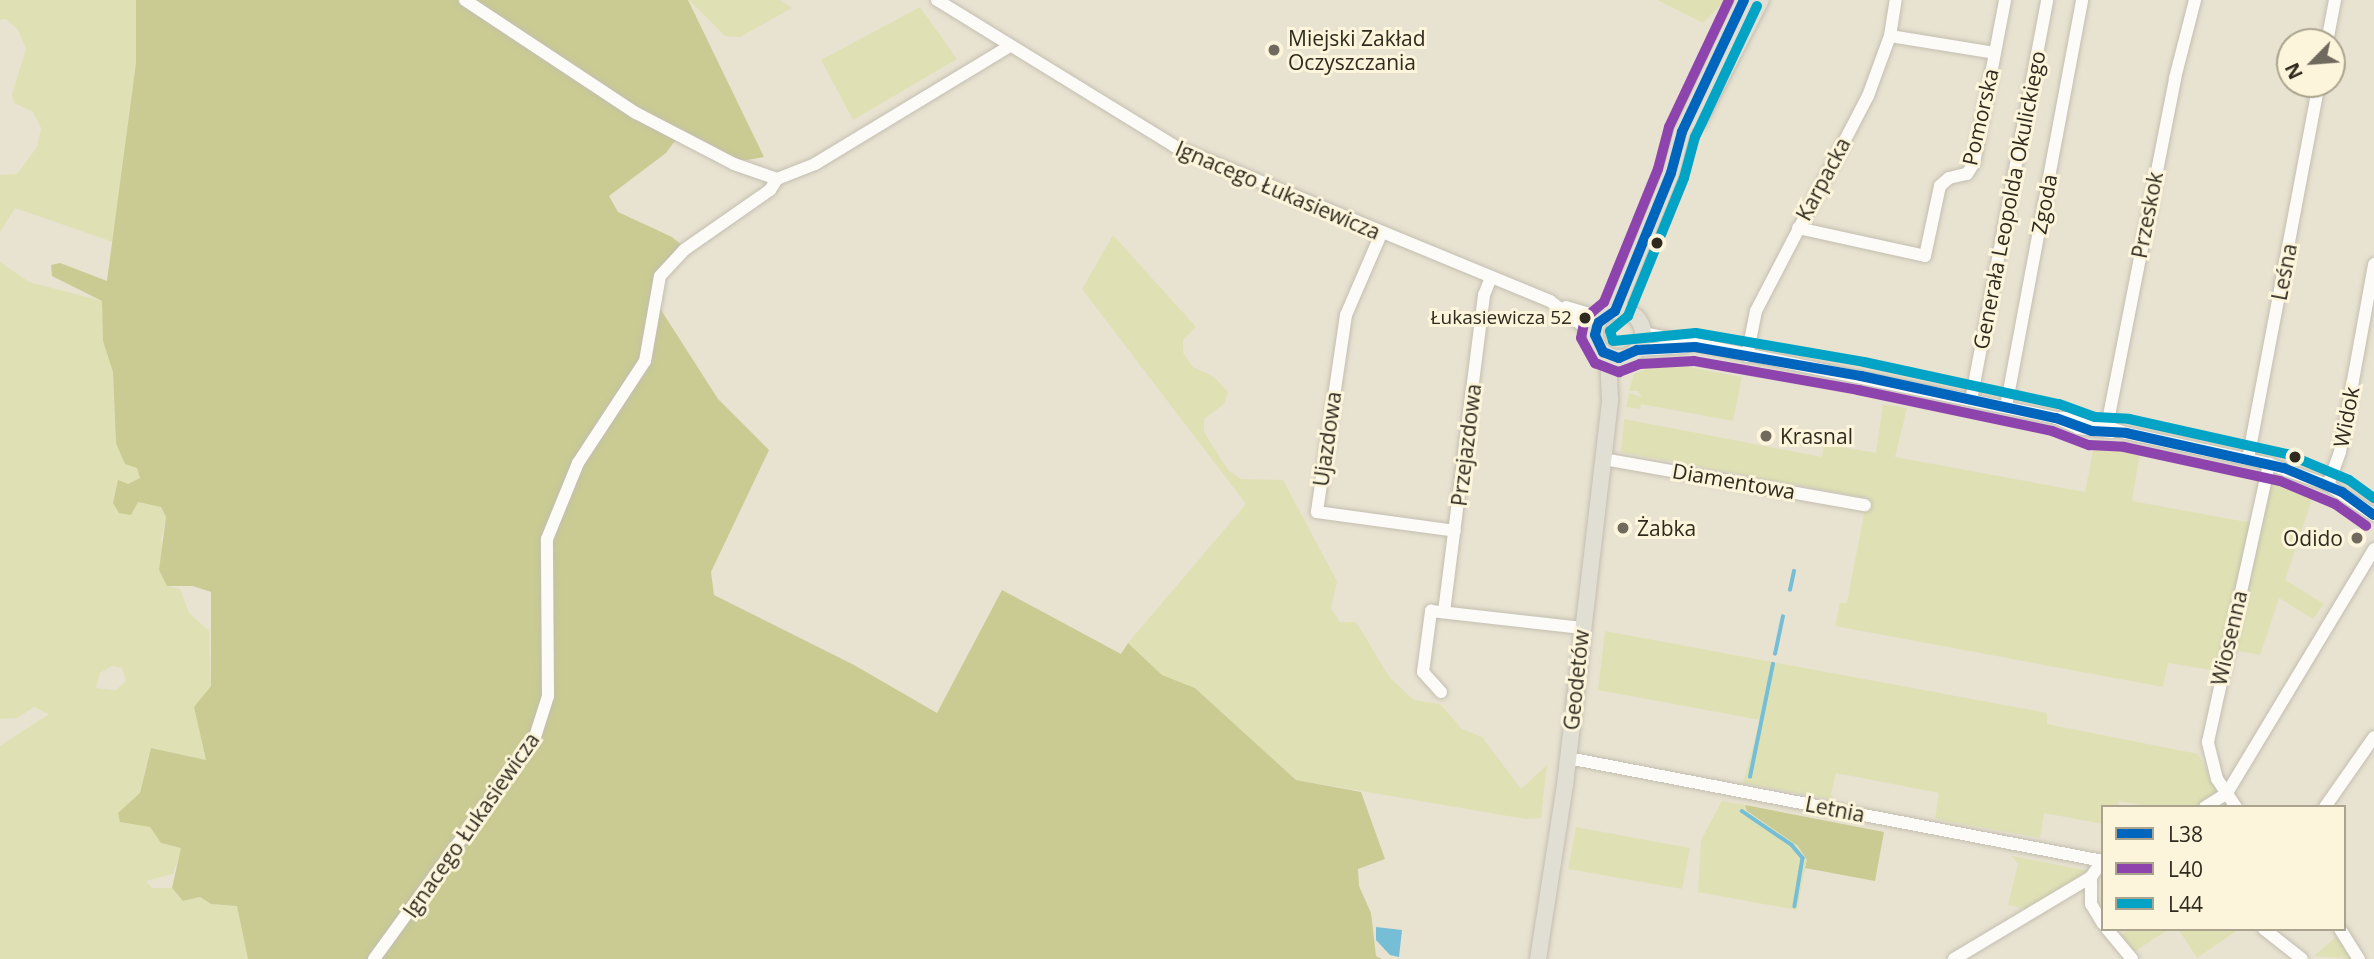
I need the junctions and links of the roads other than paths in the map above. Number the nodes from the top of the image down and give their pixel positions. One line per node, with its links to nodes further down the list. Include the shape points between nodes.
1 (465, 0): 17 (street, via 636,113 734,164)
2 (937, 0): 13 (street, Ignacego Łukasiewicza)
3 (1744, 0): 16 (main road, via 1682,132)
4 (1761, 0): 16 (main road)
5 (1896, 0): 12 (street, Karpacka)
6 (2005, 0): 14 (street, Pomorska)
7 (2047, 0): 31 (street, Generała Leopolda Okulickiego)
8 (2082, 0): 32 (street, Zgoda)
9 (2196, 0): 33 (street, Przeskok, via 2175,78)
10 (2335, 0): 11 (street)
11 (2330, 28)
12 (1890, 36): 14 (street); 18 (street, Karpacka, via 1868,96)
13 (1010, 46): 17 (street, Ignacego Łukasiewicza, via 815,164); 19 (street, Ignacego Łukasiewicza, via 1174,146)
14 (1995, 53): 18 (street, Pomorska, via 1973,163 1967,174 1949,178 1940,186 1925,256)
15 (2316, 98): 35 (street, Leśna)
16 (1671, 173): 23 (main road)
17 (777, 179): 58 (street, Ignacego Łukasiewicza, via 770,190 684,250 660,276 645,361 578,463 547,539 548,696 535,737)
18 (1798, 228): 29 (street, Karpacka, via 1756,311)
19 (1381, 234): 21 (street, Ignacego Łukasiewicza); 40 (street, Ujazdowa, via 1346,315 1317,512)
20 (2374, 264): 37 (street, Widok, via 2340,452)
21 (1491, 278): 22 (street, Ignacego Łukasiewicza); 40 (street, Przejazdowa, via 1484,295)
22 (1559, 305): 23 (street, Ignacego Łukasiewicza); 25 (street, Ignacego Łukasiewicza)
23 (1616, 314): 24 (main road); 25 (main road)
24 (1643, 333): 26 (street); 27 (main road, Geodetów)
25 (1595, 335): 28 (main road)
26 (1695, 347): 27 (street); 29 (street)
27 (1632, 353): 28 (main road); 30 (main road, Geodetów)
28 (1608, 355): 30 (main road, Geodetów)
29 (1747, 356): 31 (street)
30 (1610, 400): 34 (main road, Geodetów)
31 (1971, 400): 32 (street)
32 (2006, 407): 33 (street, via 2056,418 2080,418)
33 (2106, 429): 35 (street)
34 (1603, 459): 38 (street, Diamentowa); 43 (main road, Geodetów)
35 (2248, 459): 36 (street)
36 (2269, 464): 37 (street); 47 (street, Wiosenna, via 2209,726 2210,761)
37 (2328, 485): 39 (street)
38 (1865, 505)
39 (2374, 514)
40 (1455, 531): 42 (street, Przejazdowa)
41 (2374, 549): 47 (street)
42 (1444, 612): 43 (street); 44 (street, via 1431,611 1423,672)
43 (1582, 628): 46 (main road, Geodetów)
44 (1441, 692)
45 (2374, 737): 50 (street)
46 (1568, 758): 51 (street, Letnia); 59 (main road, Geodetów)
47 (2227, 793): 48 (street); 49 (street, Wiosenna)
48 (2208, 805)
49 (2235, 805)
50 (2326, 805)
51 (2101, 861)
52 (2101, 862): 53 (street)
53 (2091, 877): 54 (street, via 2091,904); 60 (street)
54 (2101, 921)
55 (2109, 931): 61 (street)
56 (2267, 931): 62 (street)
57 (2341, 931): 63 (street)
58 (374, 959)
59 (1538, 959)
60 (1954, 959)
61 (2133, 959)
62 (2302, 959)
63 (2359, 959)

